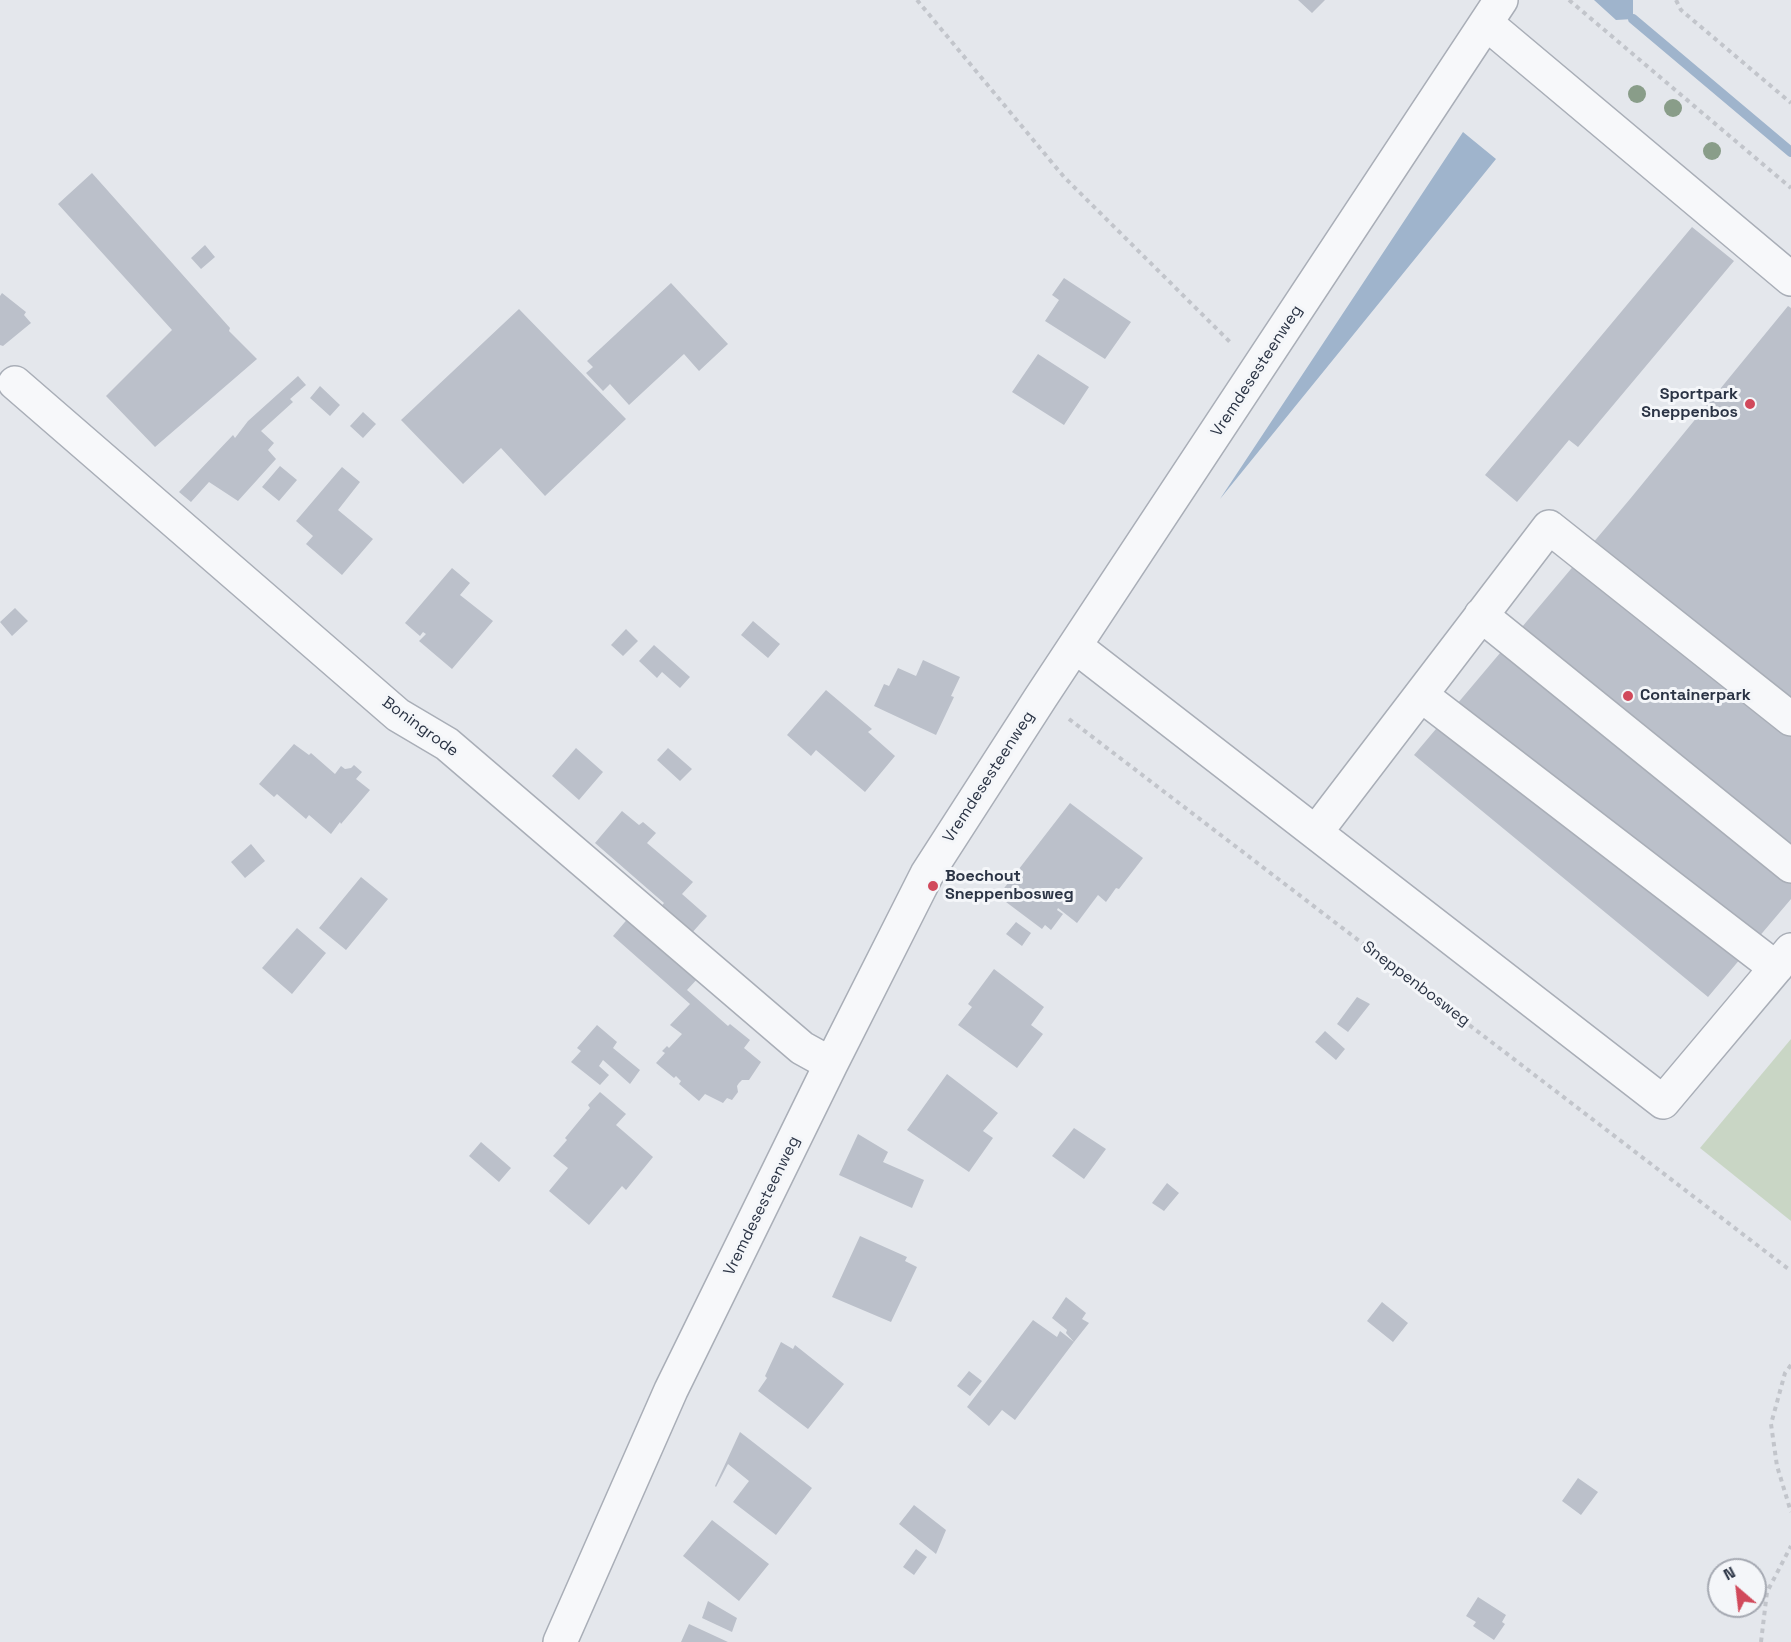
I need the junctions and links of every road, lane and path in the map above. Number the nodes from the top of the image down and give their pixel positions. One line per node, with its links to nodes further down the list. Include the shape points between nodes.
1 (917, 0): 8 (path, via 1065,177)
2 (1569, 0): 6 (path)
3 (1676, 0): 5 (path, via 1681,10)
4 (1494, 12): 7 (street); 8 (street, Vremdesesteenweg)
5 (1791, 103)
6 (1791, 188)
7 (1791, 279)
8 (1260, 368): 11 (street, Vremdesesteenweg)
9 (15, 384): 18 (street, Boningrode, via 398,715 447,744 802,1048)
10 (1481, 615): 12 (street); 14 (street, via 1549,527); 16 (street)
11 (1075, 646): 13 (street, Vremdesesteenweg); 15 (street)
12 (1421, 695): 15 (street); 17 (street)
13 (1041, 697): 18 (street, Vremdesesteenweg, via 927,874); 19 (path, Sneppenbosweg)
14 (1791, 719)
15 (1316, 832): 17 (street, via 1664,1102)
16 (1791, 866)
17 (1783, 959)
18 (831, 1064): 23 (street, Vremdesesteenweg, via 671,1390)
19 (1791, 1271)
20 (1791, 1365): 21 (path, via 1785,1373 1771,1424 1777,1466)
21 (1791, 1512)
22 (1791, 1546): 24 (path, via 1767,1592)
23 (560, 1642)
24 (1761, 1642)

